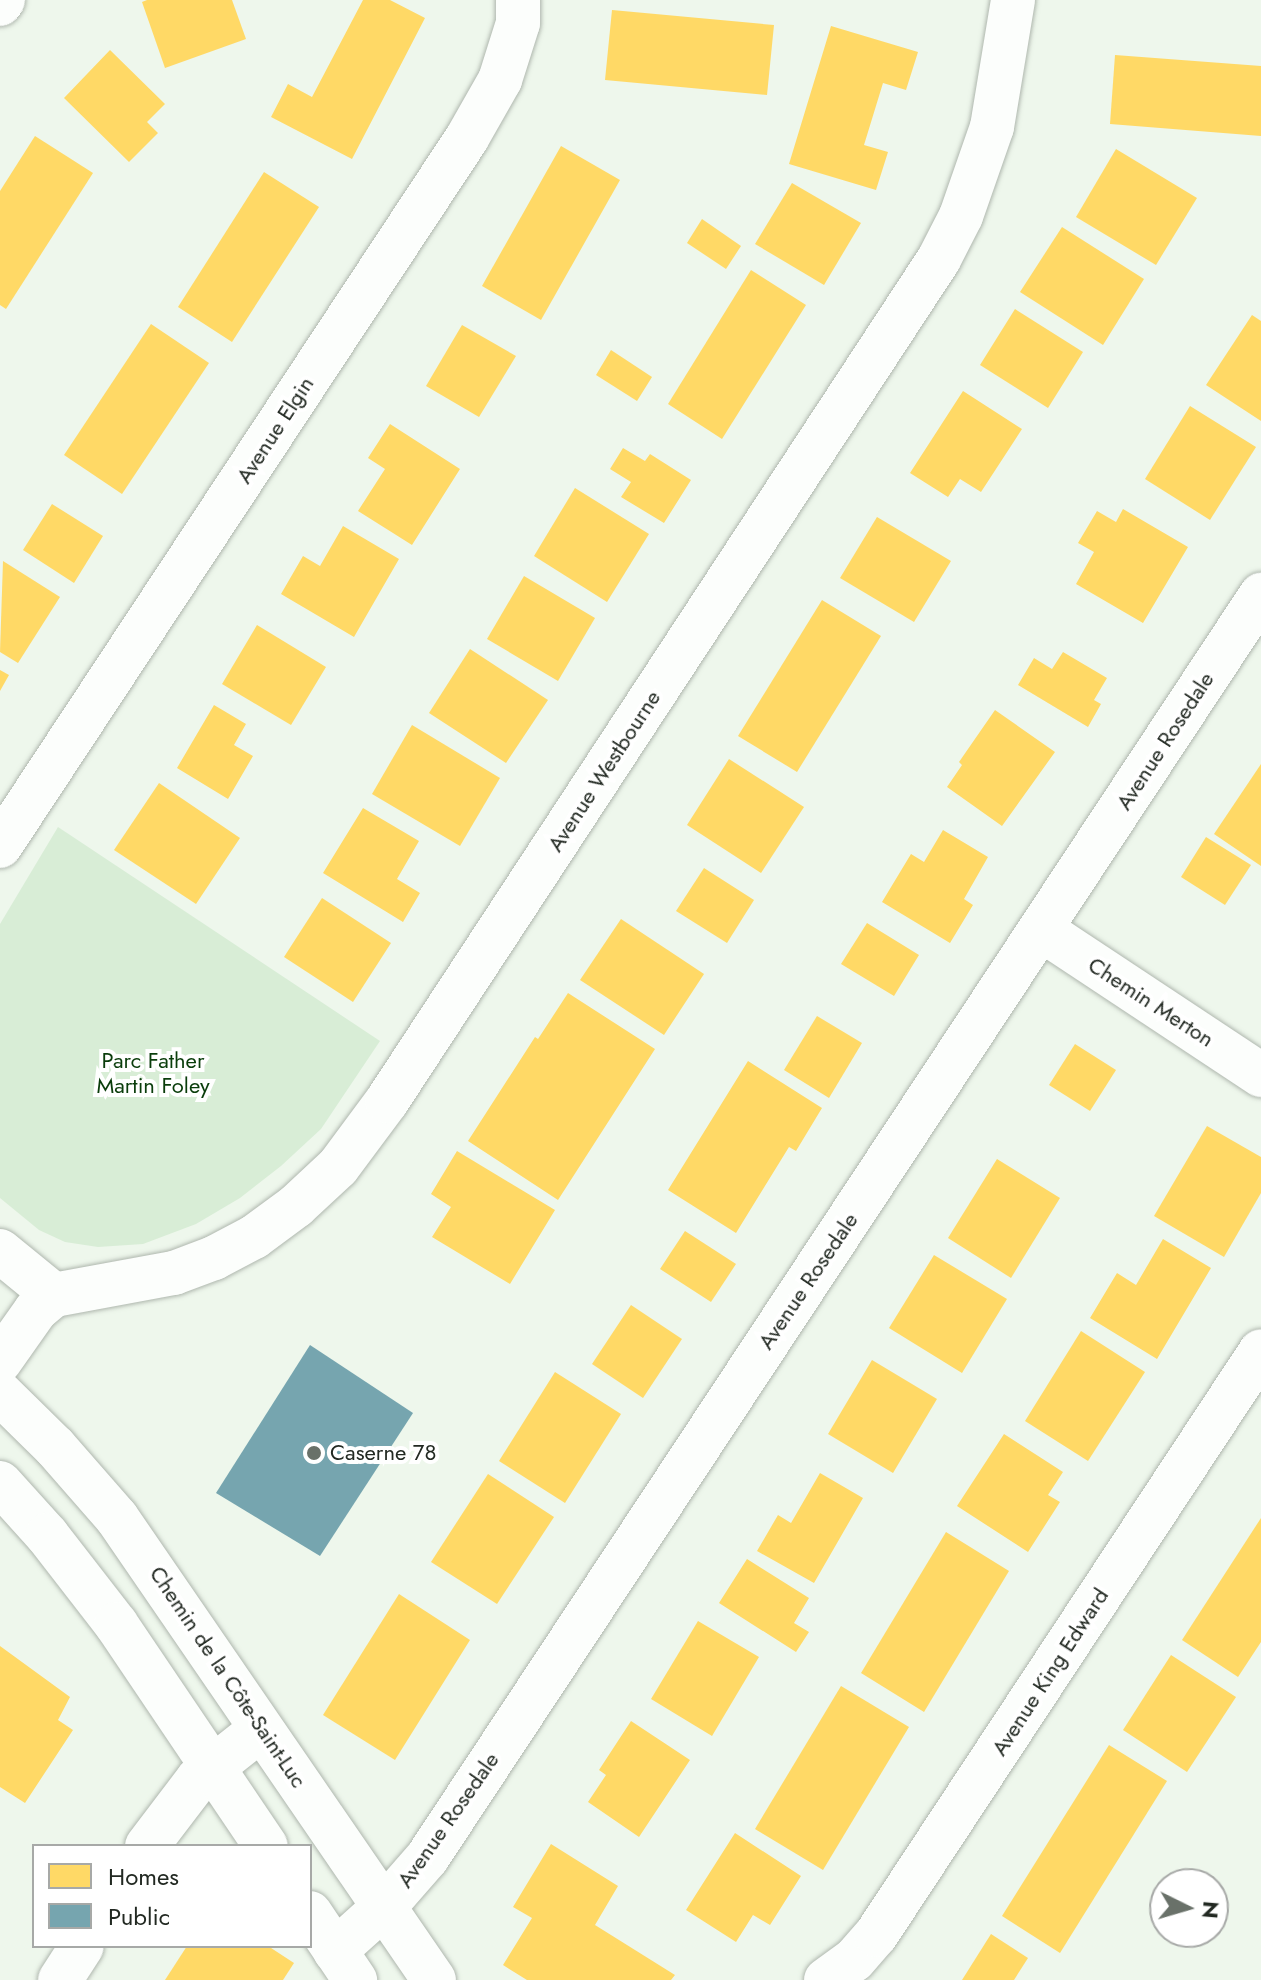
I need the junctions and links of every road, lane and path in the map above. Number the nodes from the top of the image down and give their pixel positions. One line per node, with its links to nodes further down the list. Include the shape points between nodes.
1 (518, 0): 4 (street, Avenue Elgin, via 518,23 500,80 467,138)
2 (1013, 0): 8 (street, Avenue Westbourne, via 992,127 961,216 939,259 387,1101 338,1167 254,1237 174,1273)
3 (1261, 595): 5 (street, Avenue Rosedale)
4 (0, 846)
5 (1042, 930): 6 (street, Chemin Merton); 17 (street, Avenue Rosedale, via 427,1858)
6 (1261, 1075)
7 (0, 1251): 8 (street)
8 (54, 1295): 10 (street, via 36,1310)
9 (1261, 1351): 23 (street, Avenue King Edward, via 876,1935)
10 (0, 1361)
11 (0, 1393): 13 (street, Chemin de la Côte-Saint-Luc, via 117,1518)
12 (0, 1483): 14 (street, via 91,1591)
13 (261, 1729): 14 (street); 17 (street, Chemin de la Côte-Saint-Luc)
14 (213, 1767): 15 (street, via 184,1793); 16 (street)
15 (148, 1844)
16 (265, 1844)
17 (385, 1906): 20 (street, Avenue Rosedale); 22 (street, Chemin de la Côte-Saint-Luc)
18 (312, 1916): 20 (street)
19 (81, 1948): 21 (street)
20 (345, 1965)
21 (60, 1980)
22 (434, 1980)
23 (826, 1980)

